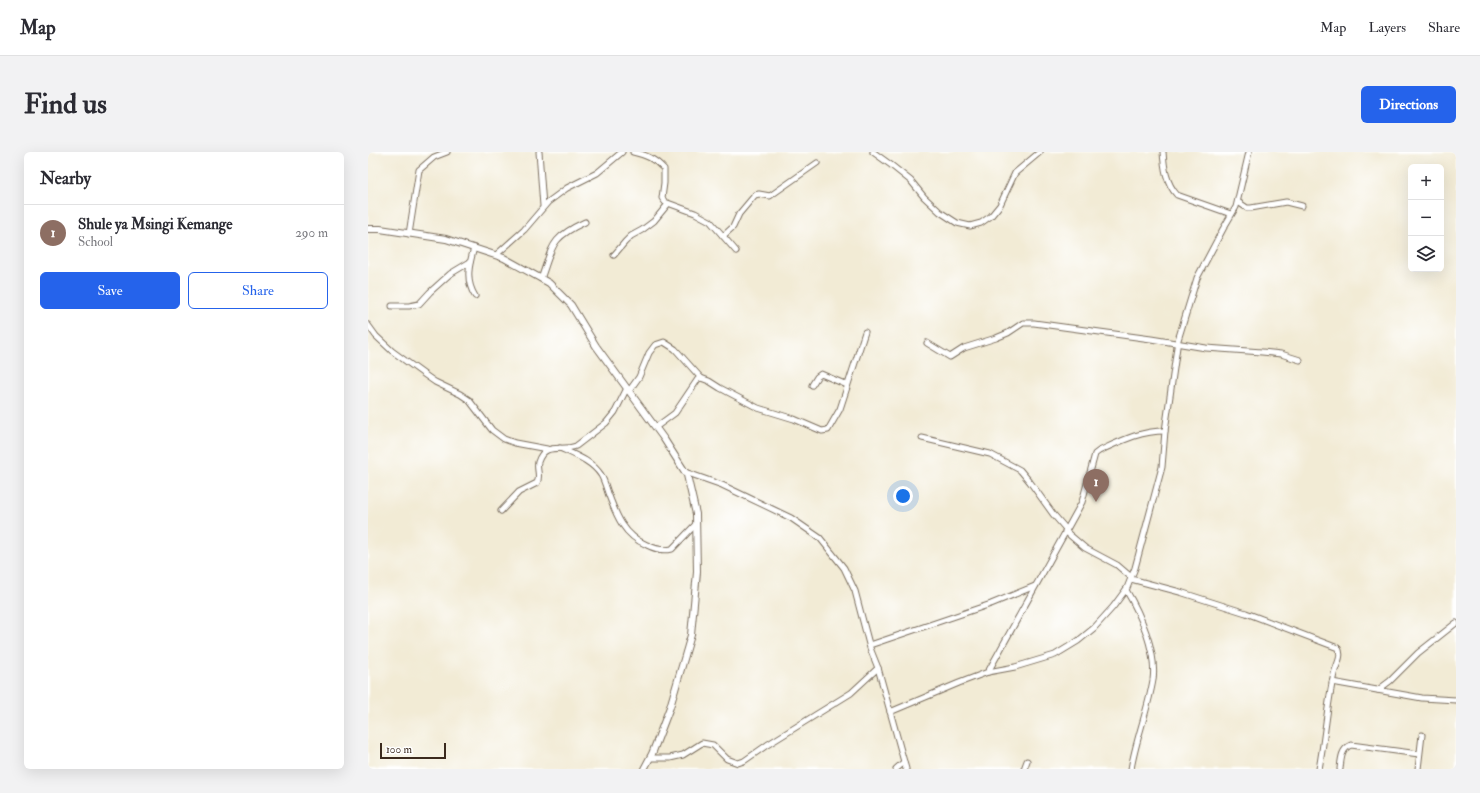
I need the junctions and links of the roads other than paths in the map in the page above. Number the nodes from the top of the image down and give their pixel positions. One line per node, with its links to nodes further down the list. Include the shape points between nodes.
1 (447, 152): 17 (street, via 434,157 419,170)
2 (539, 152): 12 (street)
3 (622, 152): 12 (street, via 597,173 567,188)
4 (633, 152): 11 (street, via 651,157 664,170 662,198)
5 (873, 152): 6 (street, via 911,181 940,212 970,226 982,223 991,216 1000,205 1015,173)
6 (1040, 152)
7 (1163, 152): 14 (street, via 1164,170 1177,195)
8 (1249, 152): 10 (street)
9 (817, 163): 18 (street, via 770,196 755,195 739,214 733,227)
10 (1238, 202): 13 (street, via 1248,208 1286,202); 14 (street)
11 (668, 204): 18 (street, via 710,221); 22 (street, via 654,221 624,242)
12 (543, 206): 21 (street, via 524,230)
13 (1302, 206)
14 (1231, 214): 30 (street, via 1197,278)
15 (585, 222): 24 (street, via 566,232 554,243)
16 (368, 229): 17 (main road)
17 (409, 234): 19 (main road, via 446,239)
18 (723, 236): 20 (street)
19 (474, 248): 21 (main road); 23 (street)
20 (736, 250)
21 (496, 255): 24 (main road)
22 (614, 255)
23 (470, 262): 25 (street, via 468,277); 26 (street, via 450,274 419,304)
24 (541, 279): 35 (main road, via 549,283 571,304 596,346)
25 (475, 296)
26 (392, 306)
27 (368, 325): 40 (street, via 392,351 436,382 469,400 492,430 504,439)
28 (865, 332): 34 (street)
29 (927, 343): 30 (street, via 950,358 964,348 1008,333 1023,323)
30 (1178, 343): 31 (street, via 1281,354); 37 (street)
31 (1300, 360)
32 (701, 378): 34 (street, via 758,408 822,431 828,430 831,426); 35 (street, via 675,349 660,342 649,353 639,377); 36 (street, via 675,413)
33 (812, 385): 34 (street, via 821,374)
34 (847, 385)
35 (628, 389): 36 (main road); 39 (street, via 606,423 576,446)
36 (656, 427): 41 (main road)
37 (1165, 431): 44 (street, via 1139,434 1095,454 1082,502); 45 (street, via 1162,467)
38 (922, 438): 44 (street, via 990,454 1020,470)
39 (560, 448): 40 (street); 43 (street, via 592,465 601,476 614,509 627,532 637,541 658,549 672,549)
40 (547, 449): 42 (street, via 538,464 537,483 519,492)
41 (685, 472): 43 (main road, via 696,514); 49 (street, via 722,485 791,518 820,538 847,573 855,591)
42 (501, 511)
43 (696, 524): 58 (main road, via 697,572 691,635 670,707)
44 (1066, 530): 45 (street, via 1085,548 1117,565); 46 (street)
45 (1131, 578): 47 (street); 52 (street, via 1246,613 1338,648 1340,656)
46 (1035, 586): 49 (street, via 991,604); 51 (street)
47 (1126, 590): 51 (street, via 1078,642 1055,655); 65 (street, via 1144,628 1152,657 1153,678)
48 (1456, 623): 53 (street, via 1418,653)
49 (870, 645): 50 (street)
50 (878, 668): 55 (street); 58 (street, via 851,693 744,761 738,763 727,759 714,745 702,743 683,755)
51 (988, 672): 55 (street)
52 (1332, 682): 53 (street); 66 (street)
53 (1378, 690): 54 (street, via 1422,698)
54 (1456, 700)
55 (890, 712): 59 (street)
56 (1422, 735): 57 (street)
57 (1420, 754): 67 (street, via 1351,745 1342,754); 68 (street)
58 (650, 758): 61 (main road)
59 (904, 762): 62 (street); 63 (street)
60 (1027, 762): 64 (street)
61 (644, 769)
62 (896, 769)
63 (906, 769)
64 (1024, 769)
65 (1131, 769)
66 (1319, 769)
67 (1340, 769)
68 (1418, 769)

